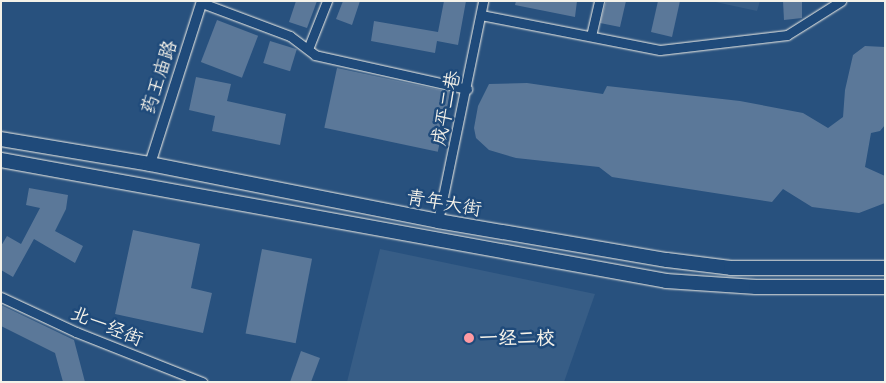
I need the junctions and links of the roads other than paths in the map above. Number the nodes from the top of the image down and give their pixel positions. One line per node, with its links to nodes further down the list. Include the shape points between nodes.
1 (326, 1): 8 (street)
2 (483, 1): 6 (street, 成平二巷)
3 (599, 1): 7 (street)
4 (841, 1): 7 (street, via 786,35 660,50)
5 (202, 2): 8 (street, via 290,36); 12 (street, 药王庙路)
6 (481, 15): 7 (street); 9 (street, 成平二巷)
7 (591, 36)
8 (308, 49): 9 (street, via 316,55)
9 (467, 89): 13 (street, 成平二巷)
10 (1, 139): 12 (main road, 青年大街)
11 (1, 160): 15 (main road, 青年大街, via 666,280 756,288)
12 (150, 164): 13 (main road, 青年大街)
13 (438, 222): 14 (main road, 青年大街, via 731,268)
14 (885, 268)
15 (885, 287)
16 (1, 297): 17 (street, 北一经街)
17 (190, 379): 18 (street, 北一经街)
18 (202, 382)

